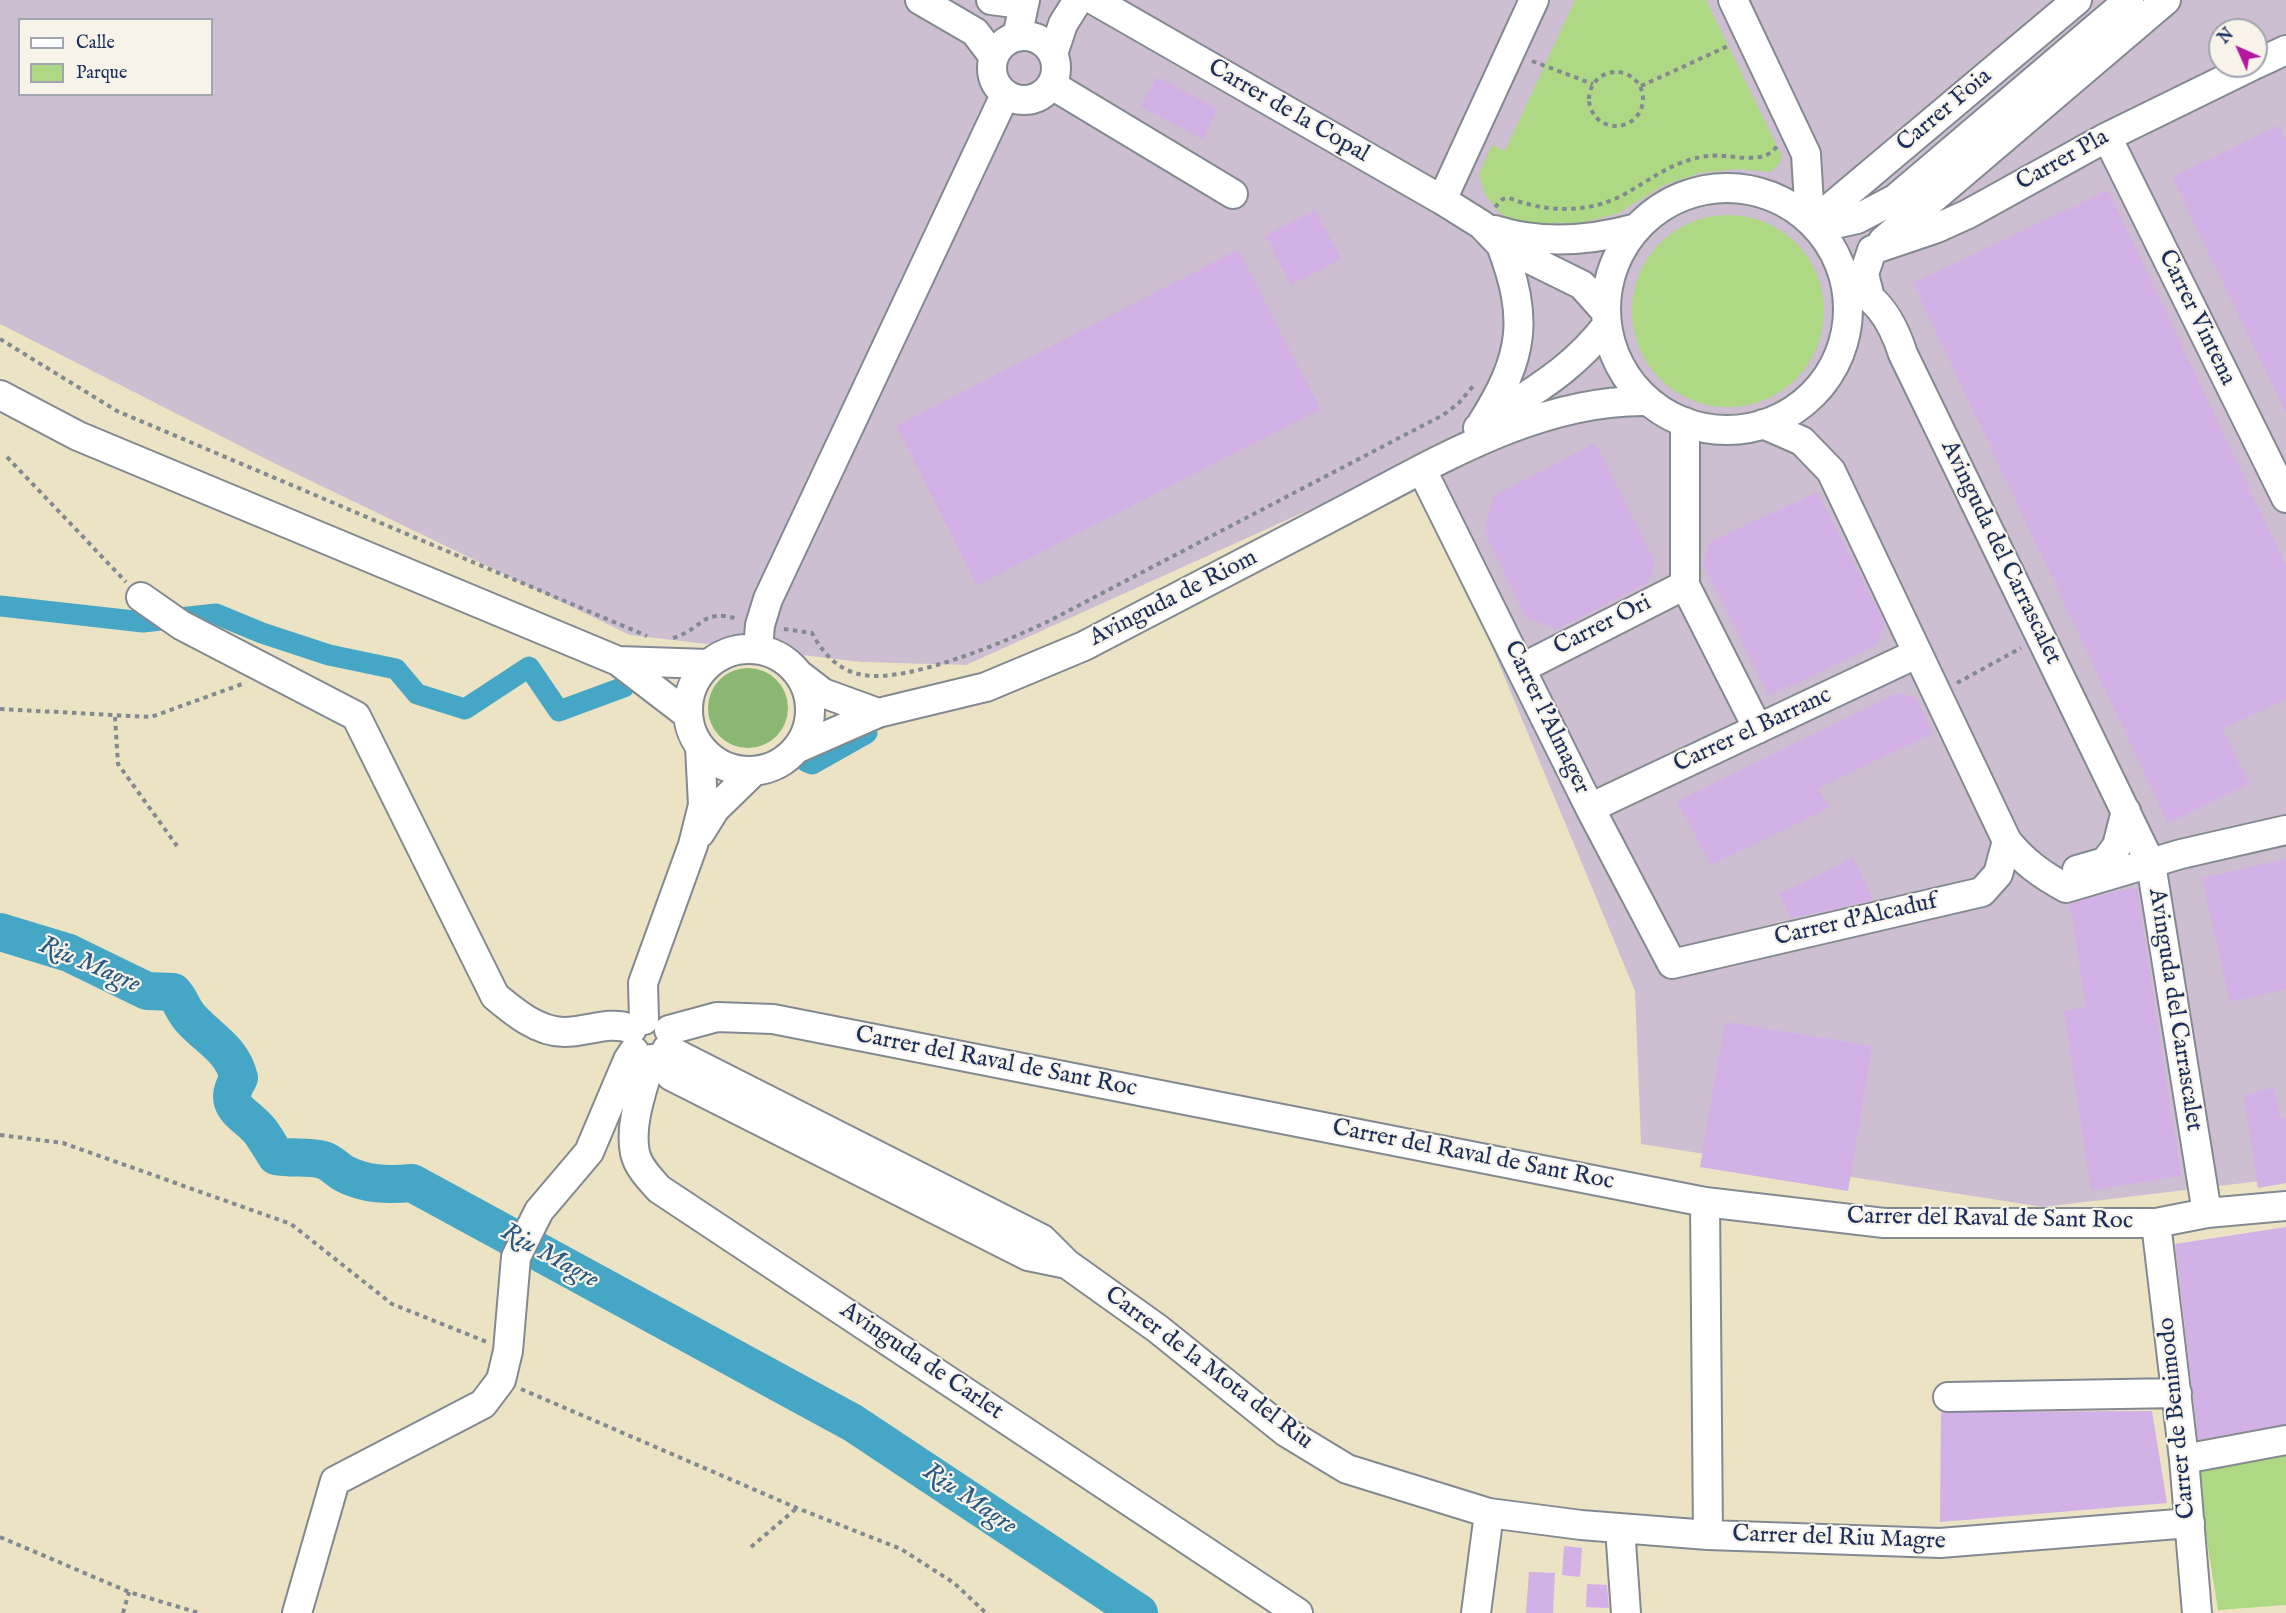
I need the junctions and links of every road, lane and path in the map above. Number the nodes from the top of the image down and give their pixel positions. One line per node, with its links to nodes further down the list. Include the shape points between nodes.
1 (920, 0): 16 (street, via 975,32)
2 (992, 0): 10 (street)
3 (1077, 0): 15 (street, via 1063,24)
4 (1094, 0): 27 (street, Carrer de la Copal)
5 (1534, 0): 14 (street)
6 (1733, 0): 23 (street)
7 (2077, 0): 28 (street, Carrer Foia)
8 (2130, 0): 28 (street, via 1895,199 1857,219)
9 (2166, 0): 31 (street)
10 (1023, 2): 11 (street)
11 (1017, 36): 15 (street, via 1038,39); 16 (street, via 999,48)
12 (1727, 36): 21 (path, via 1731,45)
13 (2286, 50): 17 (street, Carrer Pla)
14 (1510, 52): 19 (path); 27 (street)
15 (1053, 54): 20 (street, via 1056,64)
16 (994, 57): 22 (street, via 993,78)
17 (2268, 58)
18 (2227, 78): 24 (street, Carrer Pla)
19 (1593, 84): 21 (path, via 1615,71 1630,75); 21 (path, via 1589,95 1591,110 1612,126 1622,126 1636,118 1644,101)
20 (1052, 85): 22 (street, via 1036,98 1015,99); 25 (street)
21 (1641, 86)
22 (1005, 95): 48 (street, via 768,599)
23 (1784, 132): 26 (street, via 1793,169 1785,182); 28 (street, via 1806,154); 30 (path, via 1778,145 1765,157 1727,155 1692,159 1660,170 1619,197 1588,207 1550,209 1503,199)
24 (2107, 137): 31 (street, Carrer Pla, via 1968,214); 44 (street, Carrer Vintena)
25 (1233, 194)
26 (1766, 194): 28 (street, via 1797,209); 29 (street, via 1720,188 1697,192 1674,200)
27 (1442, 200): 30 (street, Carrer de la Copal)
28 (1813, 224): 32 (street)
29 (1637, 228): 30 (street, Carrer de la Copal, via 1602,237 1558,240 1506,233); 33 (street, via 1613,267)
30 (1491, 235): 33 (street, Carrer de la Copal, via 1582,285); 40 (street, via 1516,291 1519,332 1510,372)
31 (1872, 250): 32 (street)
32 (1854, 289): 39 (street, via 1846,330 1831,371 1802,404); 49 (street, Avinguda del Carrascalet, via 1896,332)
33 (1607, 319): 37 (street, via 1621,367); 40 (street, Avinguda de Riom, via 1593,343 1557,376)
34 (0, 339): 47 (path, via 117,411)
35 (1476, 382): 48 (path, via 1443,415 1049,621 983,650 876,676 845,669 827,657 812,633)
36 (0, 395): 52 (street, via 78,436)
37 (1648, 401): 38 (street); 41 (street, Avinguda de Riom, via 1593,403 1567,409)
38 (1685, 422): 39 (street, via 1724,430); 45 (street)
39 (1763, 424): 51 (street, via 1802,441 1832,471)
40 (1479, 428): 41 (street, Avinguda de Riom)
41 (1457, 452): 43 (street, Avinguda de Riom)
42 (8, 457): 46 (path)
43 (1422, 470): 55 (street, Carrer l'Almager); 59 (street, Avinguda de Riom, via 1036,668 986,687)
44 (2286, 498)
45 (1685, 585): 55 (street, Carrer Ori); 62 (street)
46 (149, 603): 54 (street, via 181,625)
47 (650, 637)
48 (759, 637): 50 (path, via 728,615 714,615 683,634); 53 (street); 56 (street)
49 (2041, 637): 57 (path); 68 (street, Avinguda del Carrascalet)
50 (661, 638)
51 (1916, 654): 57 (street); 62 (street, Carrer el Barranc)
52 (618, 661): 53 (street); 60 (street)
53 (708, 664): 60 (street, via 696,678)
54 (265, 668): 61 (path, via 240,686 151,717); 75 (street, via 356,716 495,996 524,1020 563,1033 622,1025)
55 (1521, 668): 67 (street, Carrer l'Almager)
56 (801, 676): 59 (street, via 823,693); 64 (street, via 811,713)
57 (1935, 695): 66 (street)
58 (0, 710): 61 (path)
59 (878, 713): 64 (street, Avinguda de Riom)
60 (687, 714): 63 (street)
61 (115, 717): 72 (path, via 118,764)
62 (1758, 729): 67 (street, Carrer el Barranc)
63 (699, 747): 65 (street, via 715,761 733,769); 71 (street, via 703,805)
64 (796, 749): 65 (street, via 777,764)
65 (754, 771): 71 (street, via 715,809)
66 (1976, 779): 68 (street, via 2002,790 2027,846 2072,871 2105,862 2117,846); 70 (street)
67 (1590, 808): 74 (street, Carrer l'Almager)
68 (2126, 811): 73 (street, Avinguda del Carrascalet)
69 (2286, 830): 73 (street)
70 (2007, 841): 73 (street, via 2023,861 2066,888); 74 (street, Carrer d'Alcaduf, via 1998,874 1982,892)
71 (693, 845): 75 (street, via 643,983)
72 (177, 846)
73 (2151, 864): 79 (street, Avinguda del Carrascalet)
74 (1672, 964)
75 (651, 1042): 77 (street, Carrer del Raval de Sant Roc, via 717,1017 773,1019); 81 (street, via 628,1059 589,1152 533,1220 516,1257); 88 (street, Carrer de la Mota del Riu, via 671,1076 1028,1256 1067,1264 1158,1329 1286,1432 1347,1469); 99 (street, Avinguda de Carlet, via 634,1140 636,1155 659,1189)
76 (0, 1135): 81 (path, via 63,1143 291,1224 392,1304)
77 (1705, 1202): 80 (street, Carrer del Raval de Sant Roc, via 1884,1223); 91 (street)
78 (2286, 1206): 79 (street, Carrer del Raval de Sant Roc)
79 (2207, 1213): 80 (street, Carrer del Raval de Sant Roc)
80 (2156, 1222): 83 (street, Carrer de Benimodo)
81 (508, 1351): 82 (street)
82 (501, 1380): 87 (path); 97 (street, via 483,1404 335,1481)
83 (2176, 1392): 84 (street); 86 (street, Carrer de Benimodo)
84 (1948, 1397)
85 (2286, 1440): 86 (street)
86 (2184, 1459): 89 (street, Carrer de Benimodo)
87 (797, 1508): 93 (path); 98 (path, via 902,1549 954,1583)
88 (1489, 1513): 90 (street, Carrer del Riu Magre); 100 (street)
89 (2190, 1523): 91 (street, Carrer del Riu Magre, via 1940,1543); 102 (street, Carrer de Benimodo)
90 (1620, 1528): 91 (street, Carrer del Riu Magre); 101 (street)
91 (1708, 1535)
92 (0, 1537): 94 (path)
93 (750, 1546)
94 (129, 1592): 95 (path); 96 (path)
95 (123, 1613)
96 (198, 1613)
97 (297, 1613)
98 (986, 1613)
99 (1298, 1613)
100 (1476, 1613)
101 (1626, 1613)
102 (2197, 1613)

